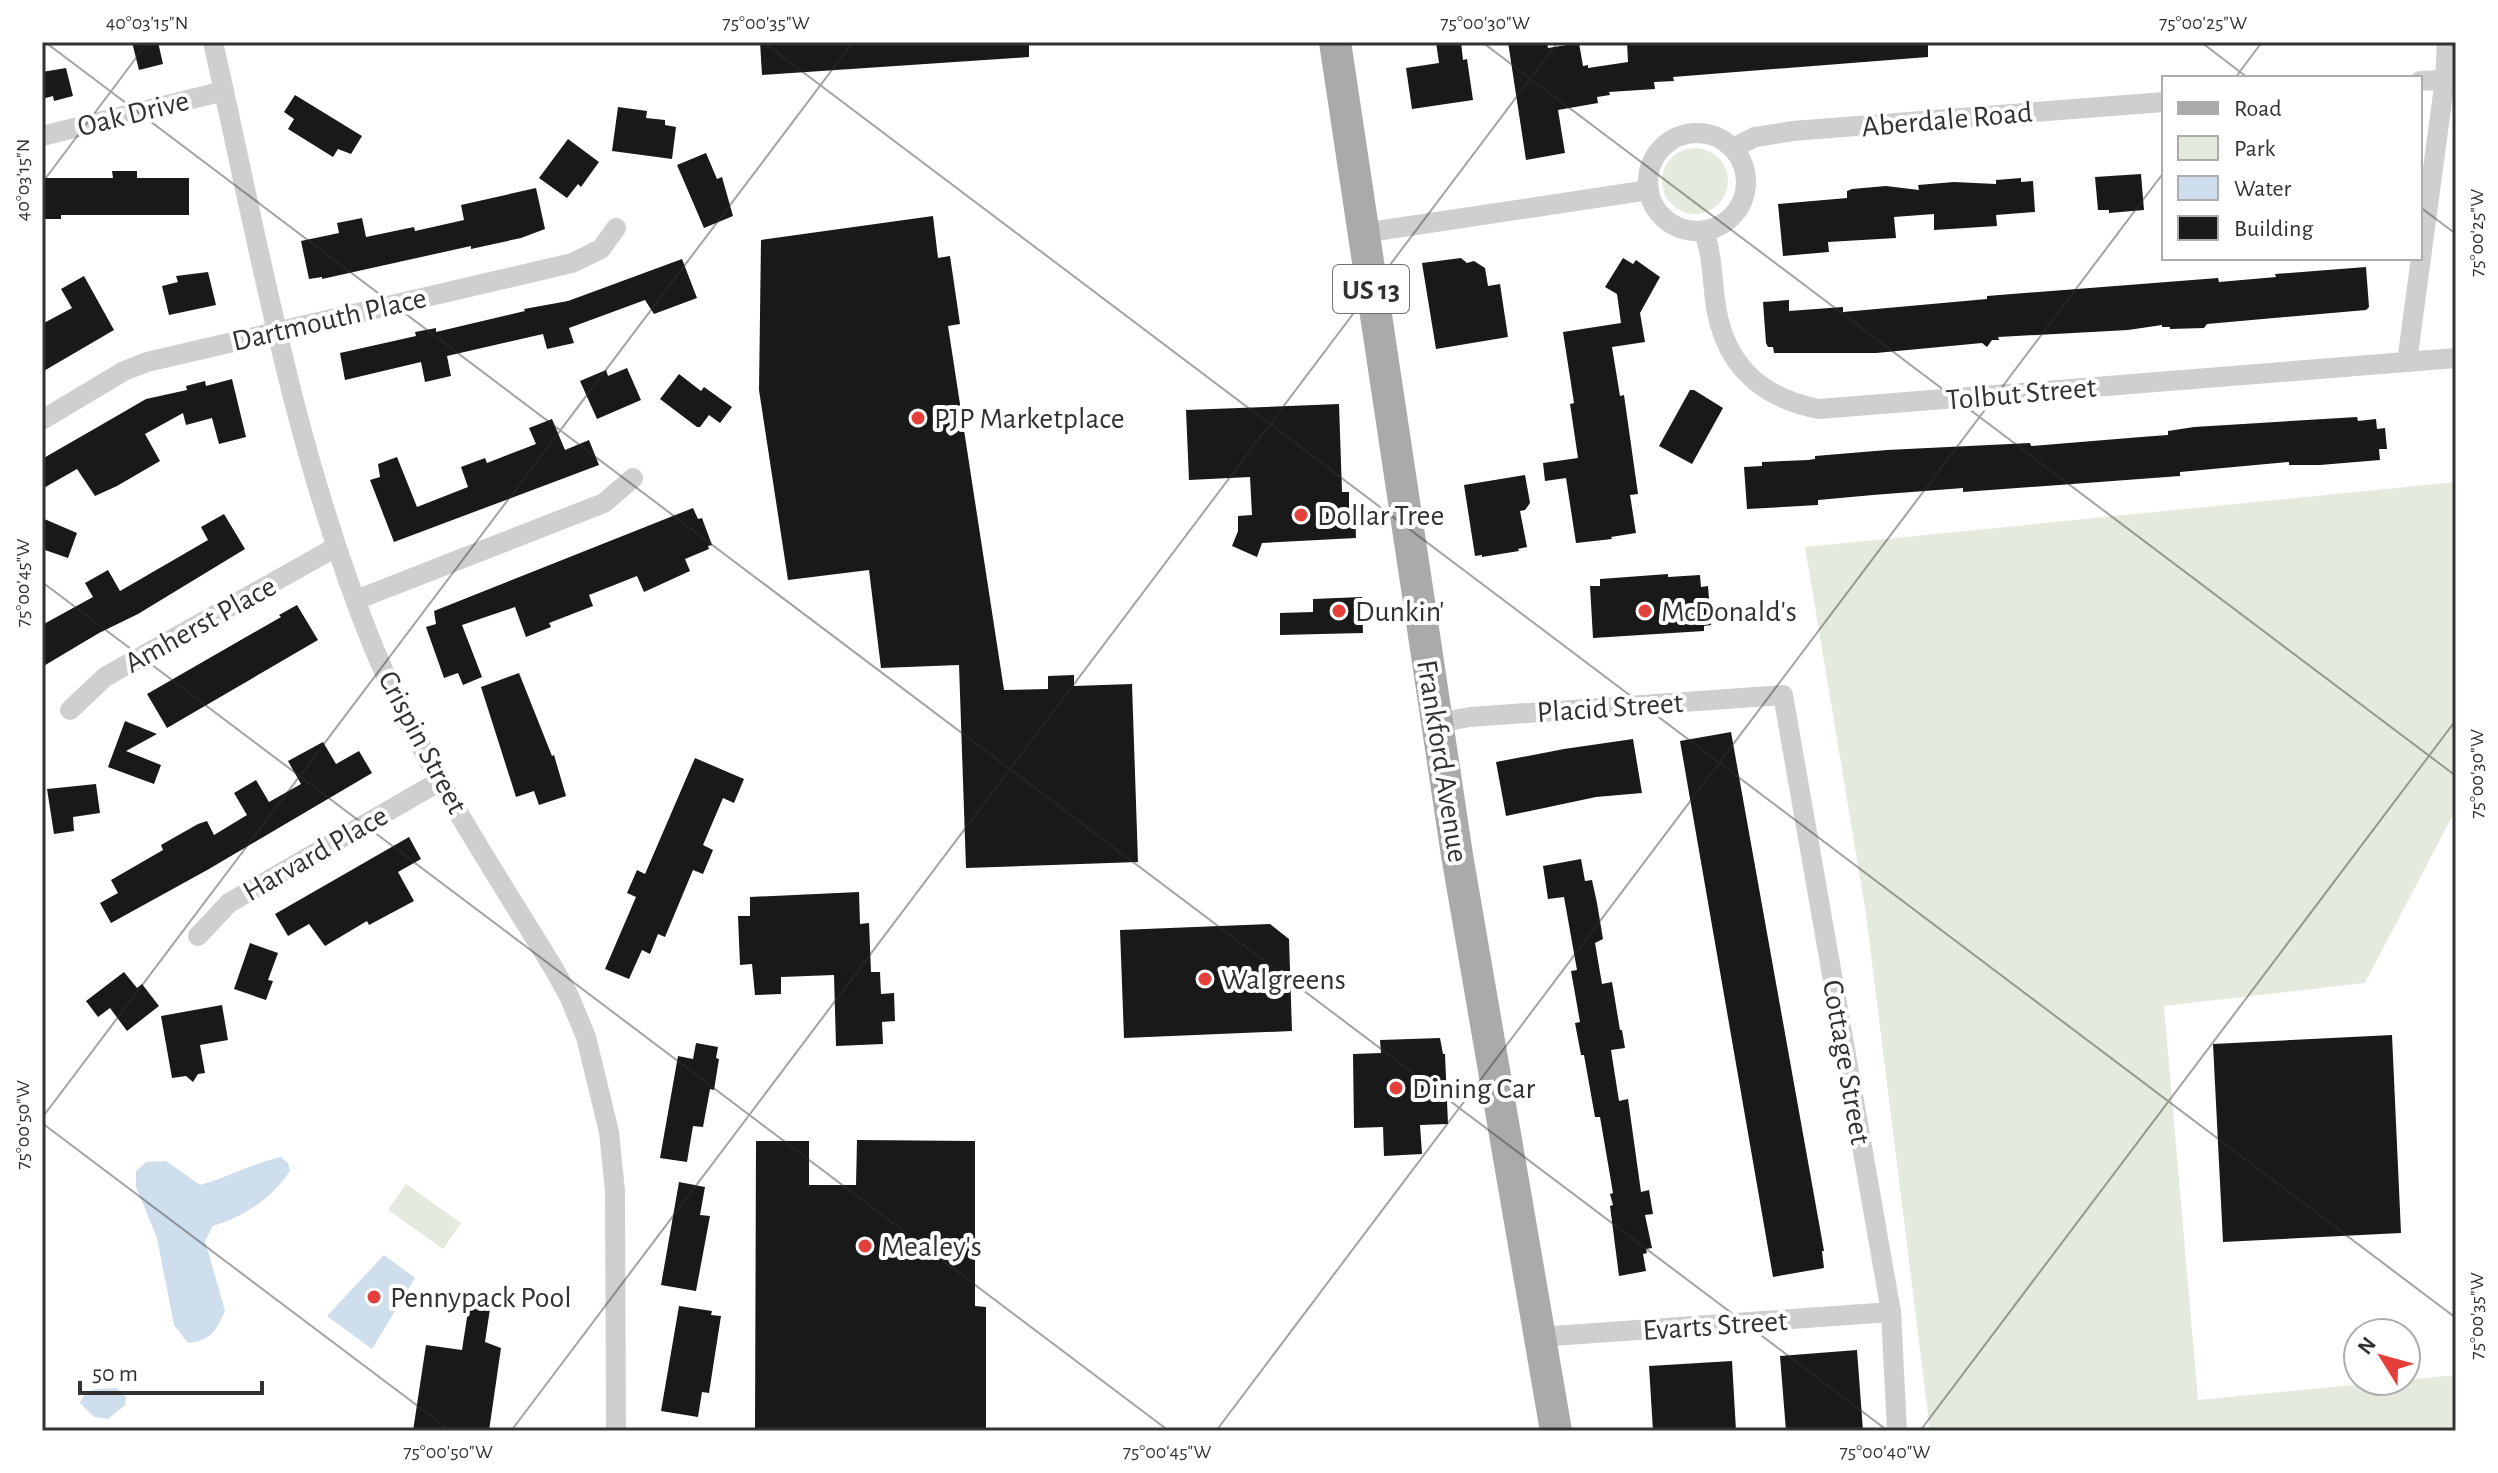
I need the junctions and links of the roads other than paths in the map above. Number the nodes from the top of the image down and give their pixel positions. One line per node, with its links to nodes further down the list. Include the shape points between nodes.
1 (213, 42): 6 (street, Crispin Street)
2 (1335, 42): 13 (main road, Frankford Avenue / US 13)
3 (2447, 42): 4 (street)
4 (2451, 79): 5 (street); 16 (street)
5 (2422, 81)
6 (224, 91): 8 (street, Oak Drive); 14 (street, Crispin Street)
7 (2162, 102): 9 (street, Aberdale Road, via 1793,131 1755,137)
8 (42, 136)
9 (1733, 148): 10 (street, via 1702,133 1684,135 1656,156); 12 (street, via 1746,172 1744,198 1729,221)
10 (1649, 190): 12 (street, via 1655,208 1668,222); 13 (street)
11 (616, 228): 14 (street, Dartmouth Place, via 601,249 572,263)
12 (1704, 232): 16 (street, Tolbut Street, via 1721,332 1736,361 1782,399 1819,409)
13 (1363, 233): 23 (main road, Frankford Avenue / US 13)
14 (278, 331): 17 (street, Dartmouth Place, via 147,362); 19 (street, Crispin Street)
15 (2456, 358): 16 (street, Tolbut Street)
16 (2407, 362)
17 (42, 420)
18 (633, 478): 20 (street, via 604,503)
19 (336, 547): 20 (street, Crispin Street); 22 (street, Amherst Place, via 105,677)
20 (356, 600): 24 (street, Crispin Street, via 394,692)
21 (1783, 695): 23 (street, Placid Street); 26 (street, Cottage Street)
22 (70, 710)
23 (1437, 723): 27 (main road, Frankford Avenue / US 13)
24 (440, 781): 25 (street, Harvard Place, via 229,903); 28 (street, Crispin Street, via 569,996 599,1083 615,1191)
25 (198, 936)
26 (1891, 1312): 27 (street, Evarts Street); 30 (street, Cottage Street)
27 (1539, 1337): 29 (main road, Frankford Avenue / US 13)
28 (616, 1431)
29 (1556, 1431)
30 (1897, 1431)

